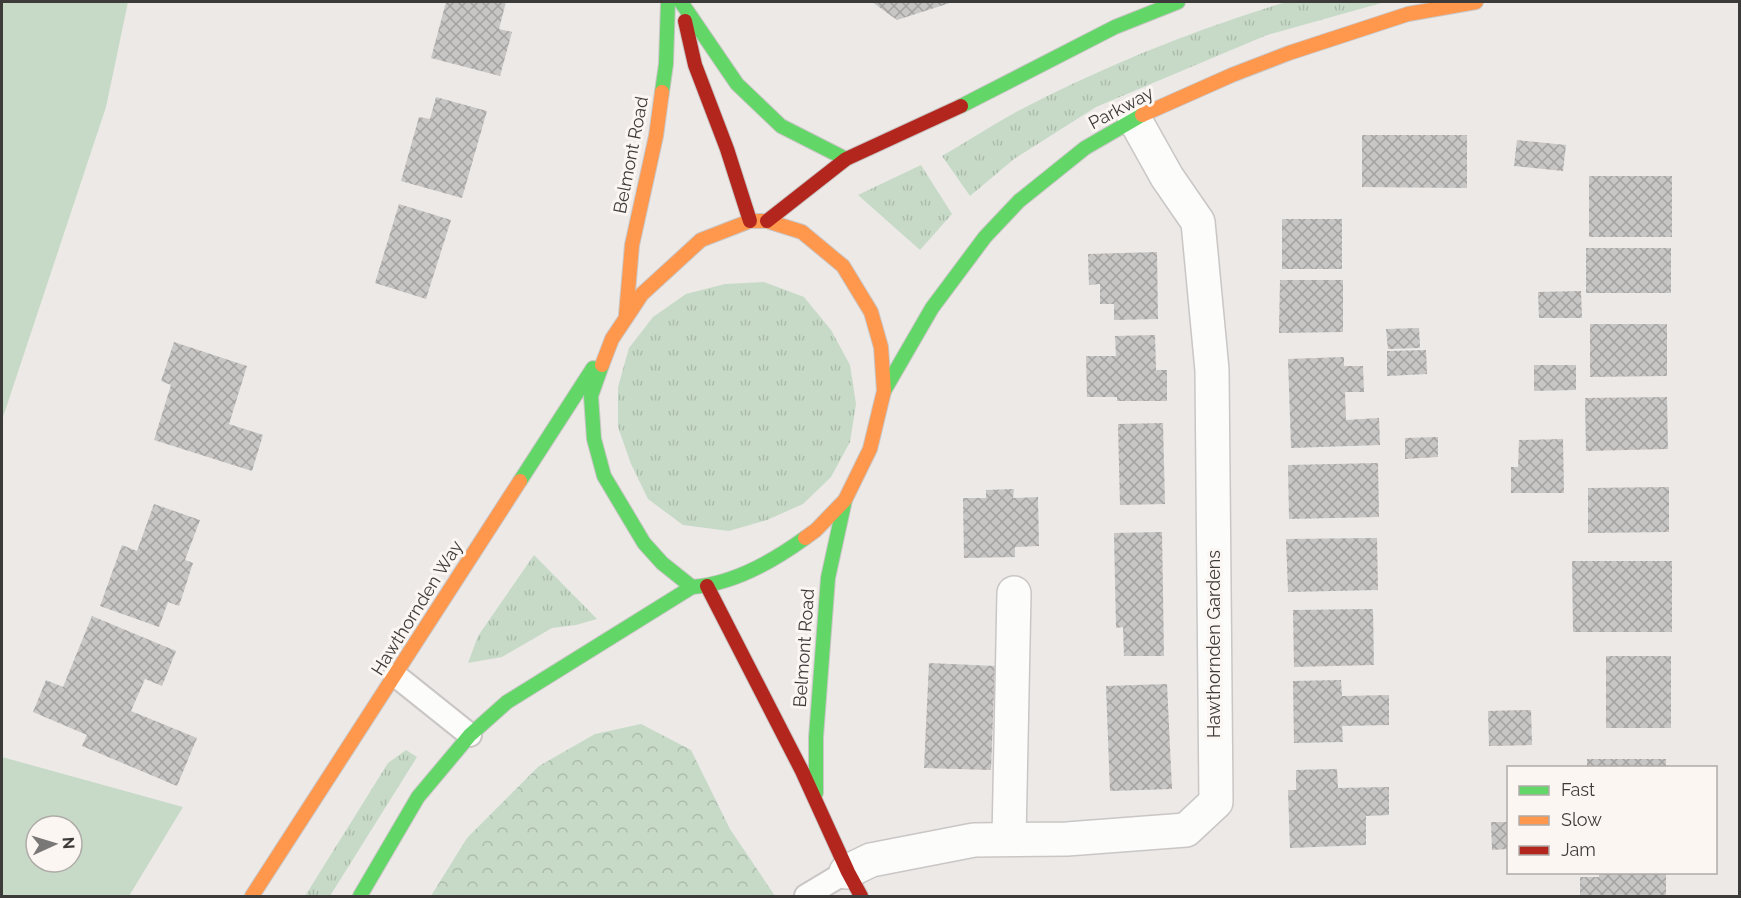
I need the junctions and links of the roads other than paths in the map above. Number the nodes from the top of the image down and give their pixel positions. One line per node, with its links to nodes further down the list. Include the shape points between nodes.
1 (677, 2): 5 (main road, via 737,84 781,126); 6 (main road); 8 (main road, Belmont Road, via 656,136 632,245)
2 (1178, 2): 5 (main road, via 1115,27 959,107)
3 (1476, 2): 4 (main road, Parkway, via 1408,14 1289,53)
4 (1134, 118): 10 (main road, Parkway, via 1085,148 1019,201 986,237 932,308); 18 (street, Hawthornden Gardens, via 1198,222 1212,370 1215,802 1186,830)
5 (846, 159): 7 (main road)
6 (750, 221): 7 (main road); 8 (main road, via 701,240 642,294)
7 (768, 221): 10 (main road, via 802,232 843,266 871,312 881,347)
8 (626, 315): 9 (main road)
9 (612, 339): 13 (main road, via 591,396 594,439 604,476 644,543); 15 (main road, Hawthornden Way)
10 (884, 391): 11 (main road, via 870,449)
11 (845, 500): 12 (main road, via 816,530 789,550 738,577); 17 (main road, Belmont Road, via 828,578 816,736)
12 (707, 586): 13 (main road); 17 (main road, Belmont Road)
13 (692, 587): 16 (main road, via 507,702)
14 (1014, 593): 18 (street)
15 (395, 675): 16 (lane); 20 (main road, Hawthornden Way)
16 (470, 735): 21 (main road, via 418,797)
17 (816, 801): 19 (main road, Belmont Road)
18 (1009, 839): 19 (street, Hawthornden Gardens, via 974,840 872,860)
19 (854, 884): 22 (lane)
20 (252, 897)
21 (360, 897)
22 (806, 897)

